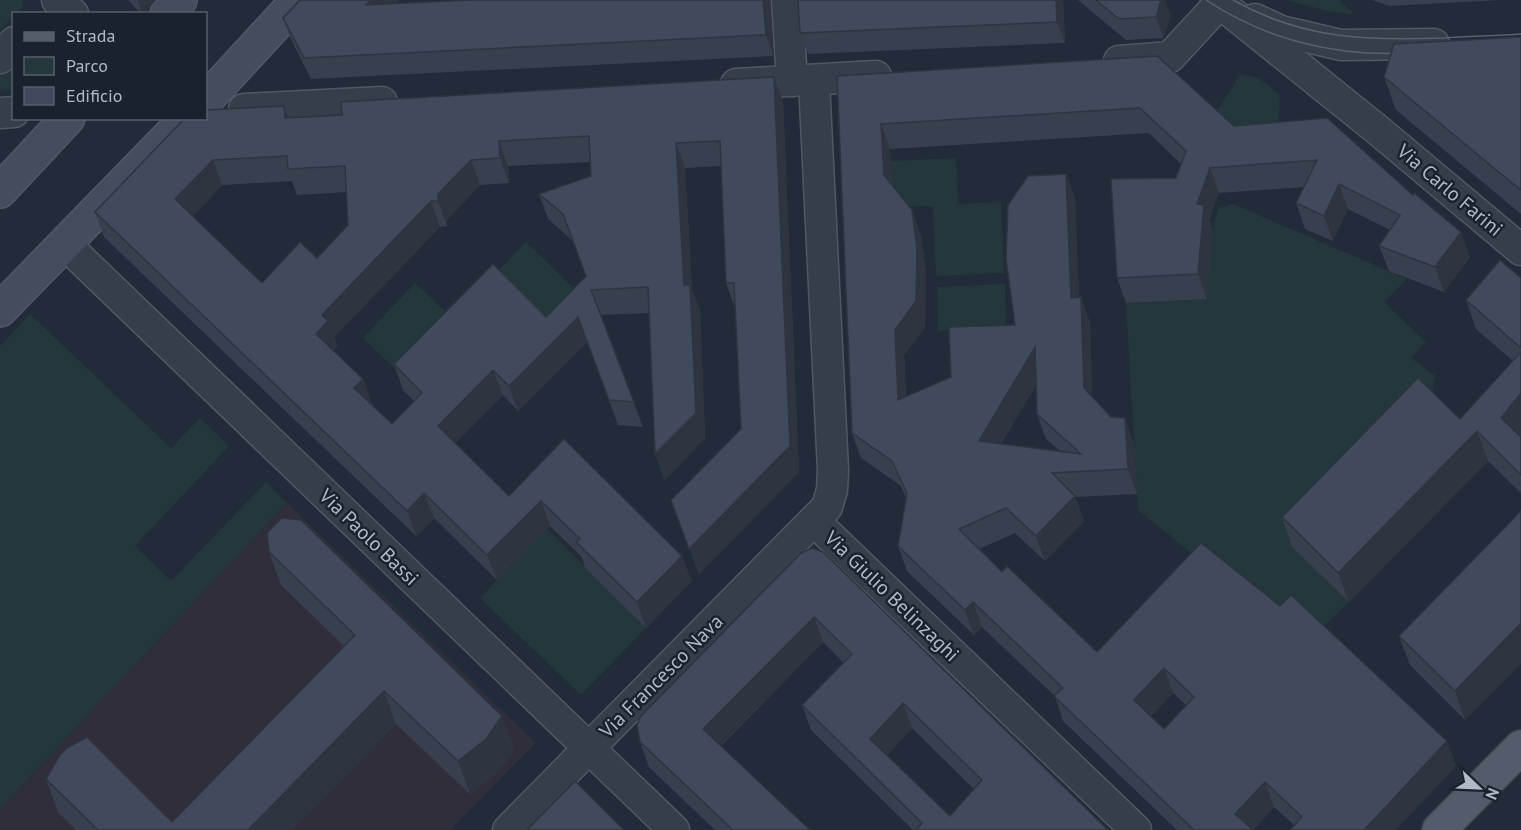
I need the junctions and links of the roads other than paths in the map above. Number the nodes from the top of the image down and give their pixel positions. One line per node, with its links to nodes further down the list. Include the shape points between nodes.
1 (50, 0): 7 (street)
2 (57, 0): 8 (street)
3 (180, 0): 9 (main road)
4 (298, 0): 17 (main road)
5 (787, 0): 15 (street, Via Giulio Belinzaghi)
6 (1218, 2): 10 (street, via 1281,31 1341,45); 13 (street, via 1170,57); 24 (street, Via Carlo Farini)
7 (40, 12)
8 (71, 12)
9 (169, 12)
10 (1463, 43)
11 (12, 44): 12 (street)
12 (0, 58)
13 (1087, 63)
14 (897, 75): 15 (street)
15 (803, 81): 16 (street); 26 (street, Via Giulio Belinzaghi, via 832,470 827,507)
16 (712, 85)
17 (207, 99)
18 (407, 101): 19 (street)
19 (207, 108)
20 (66, 120): 22 (main road)
21 (186, 120): 23 (main road)
22 (2, 184)
23 (64, 243): 25 (main road); 28 (street, Via Paolo Bassi)
24 (1521, 250)
25 (0, 310)
26 (814, 521): 28 (street, Via Francesco Nava); 31 (street, Via Giulio Belinzaghi)
27 (1521, 747): 32 (main road)
28 (589, 748): 29 (street, Via Francesco Nava); 30 (street, Via Paolo Bassi)
29 (508, 830)
30 (674, 830)
31 (1136, 830)
32 (1439, 830)

